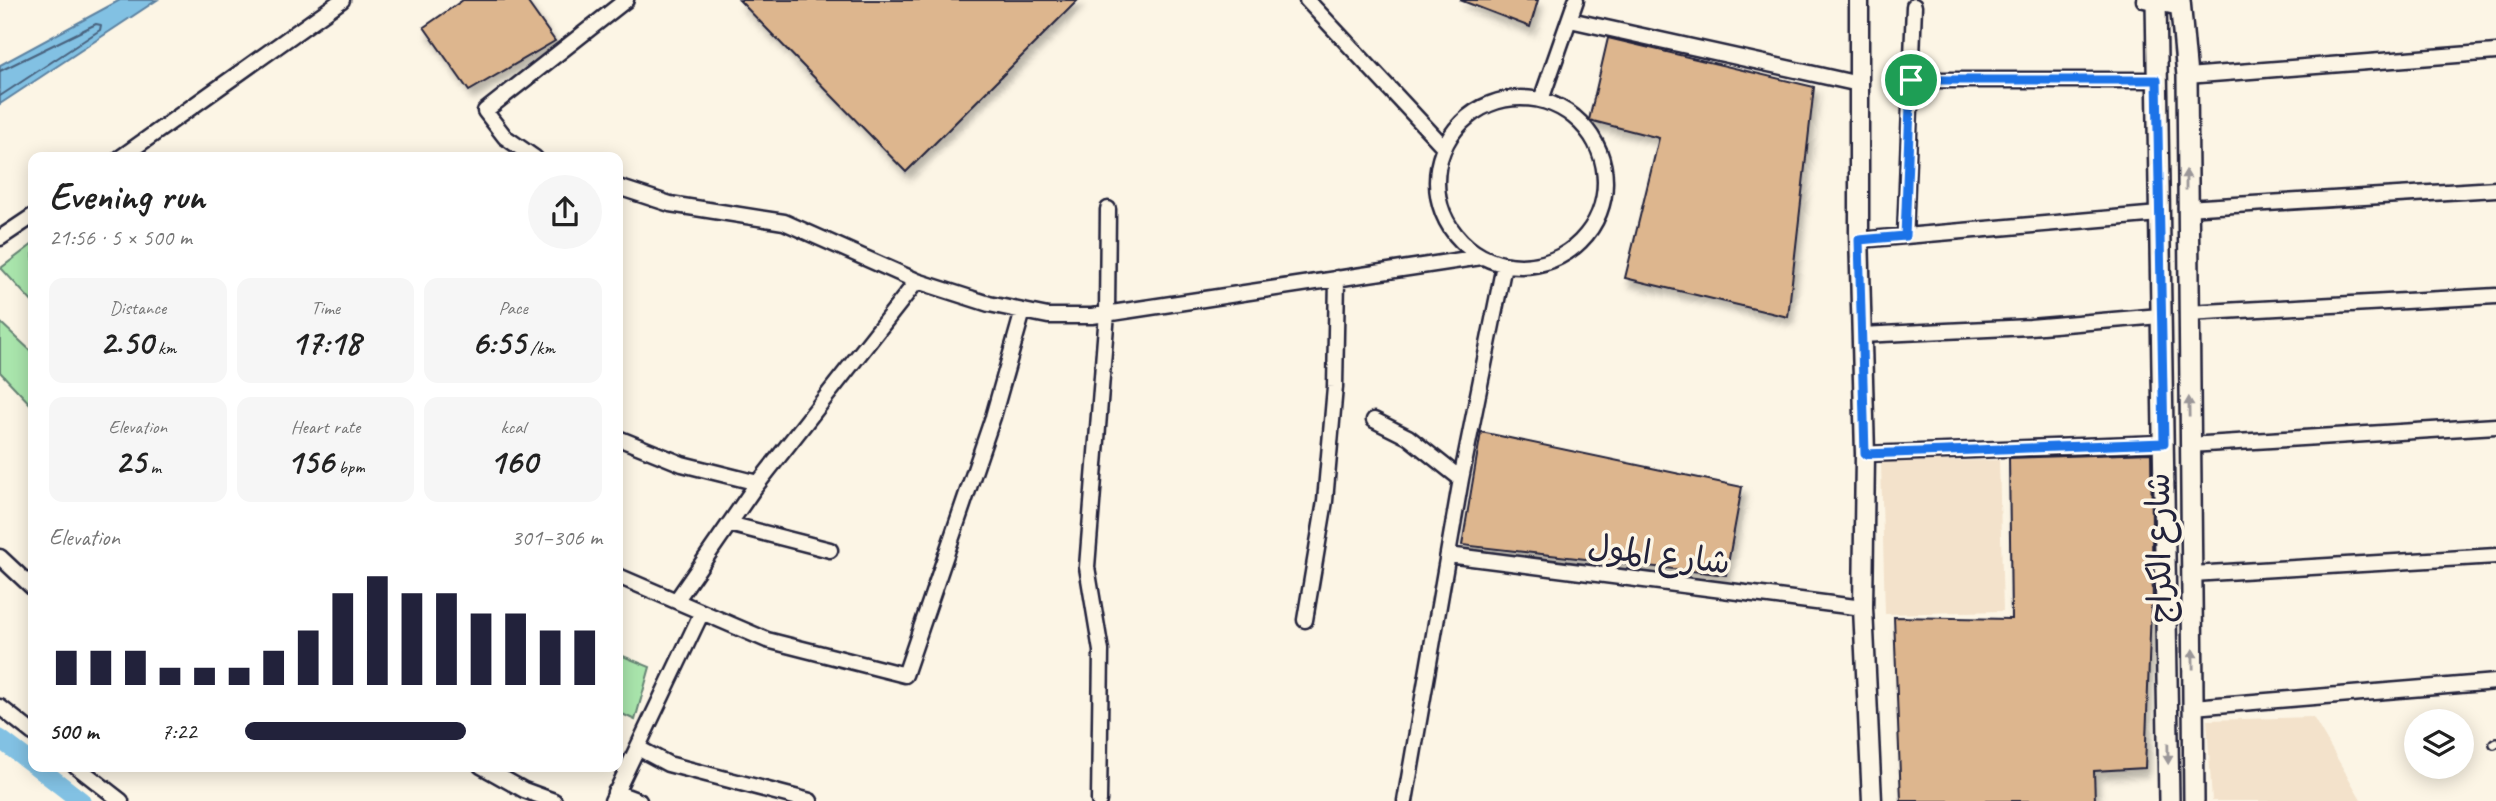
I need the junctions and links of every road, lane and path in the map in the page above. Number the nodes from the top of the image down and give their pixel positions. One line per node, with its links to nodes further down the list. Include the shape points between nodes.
1 (342, 0): 17 (street)
2 (626, 0): 18 (street, via 485,111 505,137)
3 (1305, 0): 16 (street)
4 (1576, 0): 9 (street)
5 (1857, 1): 14 (street)
6 (2152, 2): 7 (street); 13 (main road, شارع الكراج)
7 (2180, 4): 11 (main road, شارع الكراج)
8 (1914, 6): 12 (street)
9 (1570, 20): 14 (street); 15 (street)
10 (2496, 52): 11 (street)
11 (2187, 76): 21 (main road, شارع الكراج, one-way to 11)
12 (1911, 80): 13 (street); 25 (street)
13 (2157, 80): 23 (main road, شارع الكراج)
14 (1859, 83): 27 (street)
15 (1541, 100): 16 (street, via 1518,98 1485,107 1457,127); 29 (street, via 1568,112 1590,132 1603,158 1606,187 1600,215 1584,240 1561,257 1533,266)
16 (1444, 146): 28 (street, via 1437,188 1441,209 1457,236)
17 (128, 152)
18 (526, 152)
19 (623, 189): 31 (street, via 670,204 784,222)
20 (2496, 189): 21 (street)
21 (2186, 208): 35 (main road, شارع الكراج)
22 (1108, 209): 34 (street)
23 (2159, 214): 25 (street); 36 (main road, شارع الكراج)
24 (28, 219): 26 (street)
25 (1905, 236): 27 (street)
26 (0, 238)
27 (1859, 240): 37 (street)
28 (1481, 257): 29 (street); 30 (street)
29 (1504, 265): 44 (street)
30 (1336, 278): 34 (street); 57 (street, via 1335,387 1325,500)
31 (917, 281): 33 (street); 45 (street)
32 (2496, 296): 35 (street)
33 (1023, 311): 34 (street, via 1048,316); 56 (street, via 993,417 905,675 767,640)
34 (1107, 313): 70 (street, via 1087,566 1101,651)
35 (2187, 313): 42 (main road, شارع الكراج, one-way to 35)
36 (2160, 316): 37 (street); 41 (main road, شارع الكراج)
37 (1861, 335): 43 (street)
38 (1374, 420): 44 (street, via 1408,437)
39 (2496, 426): 42 (street)
40 (623, 440): 45 (street, via 682,464)
41 (2164, 443): 43 (street); 73 (main road, شارع الكراج, one-way to 73)
42 (2189, 445): 51 (main road, شارع الكراج)
43 (1865, 454): 55 (street)
44 (1461, 479): 48 (street)
45 (758, 483): 46 (street)
46 (729, 524): 47 (street); 54 (street)
47 (830, 550)
48 (1447, 555): 55 (street, شارع المول); 71 (street)
49 (2496, 555): 51 (street)
50 (0, 556): 53 (street)
51 (2192, 574): 60 (main road, شارع الكراج, one-way to 51)
52 (623, 578): 54 (street)
53 (28, 583)
54 (677, 601): 56 (street)
55 (1863, 608): 72 (street)
56 (702, 612): 62 (street)
57 (1305, 620)
58 (2496, 682): 60 (street)
59 (0, 707): 61 (street)
60 (2193, 707): 74 (main road, شارع الكراج)
61 (28, 729)
62 (638, 748): 65 (street); 69 (street, via 668,764)
63 (84, 772): 66 (street)
64 (492, 772): 67 (street)
65 (614, 797): 68 (street)
66 (121, 801)
67 (554, 801)
68 (639, 801)
69 (810, 801)
70 (1099, 801)
71 (1405, 801)
72 (1872, 801)
73 (2169, 801)
74 (2194, 801)

